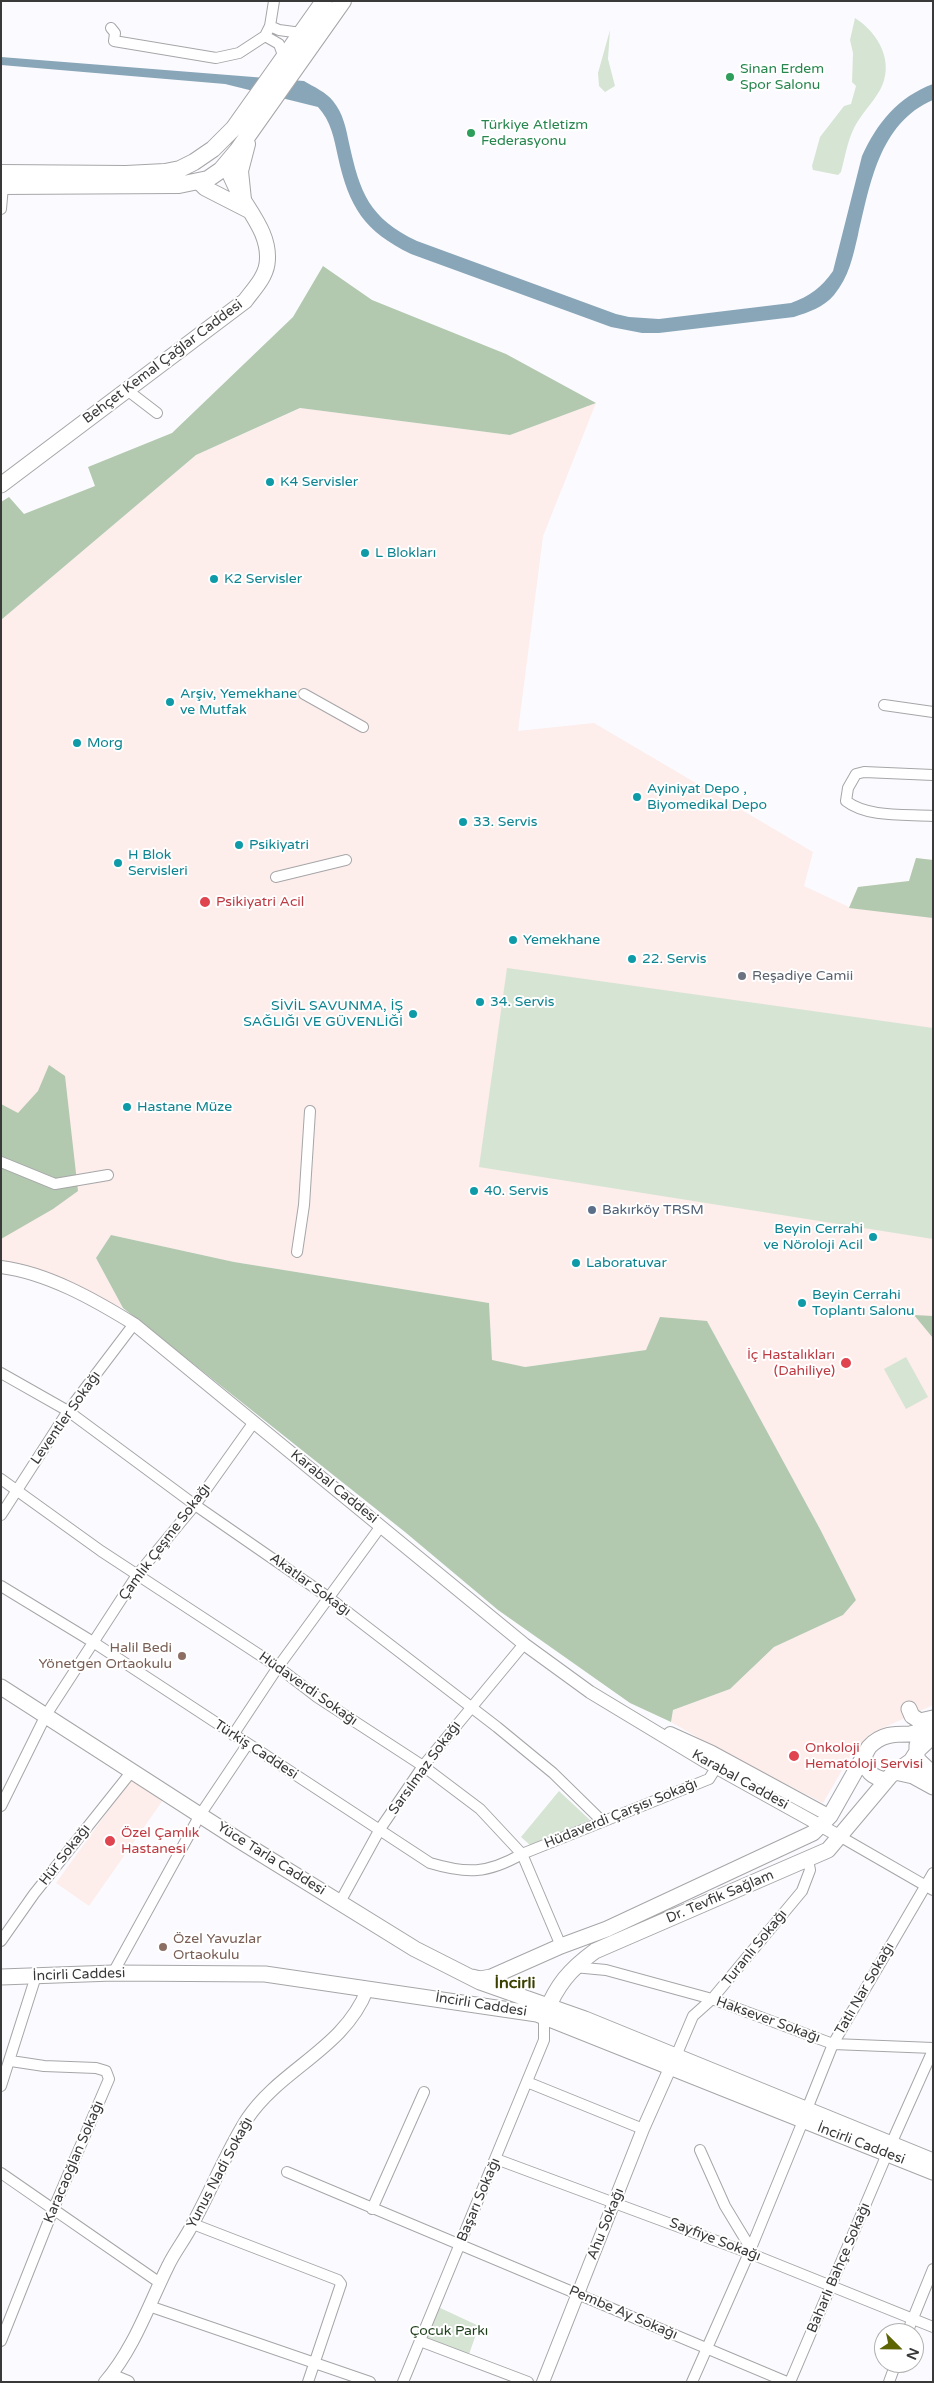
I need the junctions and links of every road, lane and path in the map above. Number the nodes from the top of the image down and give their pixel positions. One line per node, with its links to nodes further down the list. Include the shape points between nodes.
1 (274, 1): 4 (street)
2 (324, 1): 6 (main road)
3 (342, 1): 9 (main road)
4 (270, 26): 6 (street); 7 (street)
5 (111, 28): 7 (street, via 115,33 114,41 216,58 240,53)
6 (301, 33): 8 (main road)
7 (265, 36): 8 (street, via 279,44)
8 (281, 61): 10 (main road, via 234,128)
9 (255, 127): 12 (main road); 15 (main road, via 240,171)
10 (213, 150): 11 (main road); 12 (main road)
11 (194, 162): 13 (main road, via 165,172); 14 (main road, via 192,168)
12 (226, 165): 14 (main road); 15 (main road, Behçet Kemal Çağlar Caddesi)
13 (2, 181): 14 (main road, via 162,187); 16 (street)
14 (199, 182): 15 (main road, via 205,188)
15 (246, 205): 17 (main road, Behçet Kemal Çağlar Caddesi, via 267,246 267,265 260,282 245,301)
16 (1, 209)
17 (127, 390): 18 (street); 19 (main road, Behçet Kemal Çağlar Caddesi)
18 (157, 413)
19 (1, 485)
20 (304, 694): 23 (street)
21 (884, 705): 22 (street)
22 (933, 712)
23 (363, 727)
24 (933, 775): 25 (street, via 856,774 846,800 855,808 872,812)
25 (933, 816)
26 (346, 860): 27 (street)
27 (276, 877)
28 (310, 1111): 31 (street, via 304,1205)
29 (1, 1162): 30 (street, via 55,1184)
30 (108, 1175)
31 (297, 1252)
32 (1, 1267): 33 (street, Karabal Caddesi, via 20,1269 78,1294)
33 (134, 1324): 35 (street, Leventler Sokağı); 36 (street, Karabal Caddesi)
34 (1, 1373): 35 (street, Akatlar Sokağı)
35 (68, 1411): 38 (street, Leventler Sokağı); 39 (street, Akatlar Sokağı)
36 (254, 1422): 39 (street, Çamlık Çeşme Sokağı); 41 (street, Karabal Caddesi)
37 (1, 1479): 38 (street, Hüdaverdi Sokağı)
38 (17, 1489): 40 (street, Leventler Sokağı); 42 (street, Hüdaverdi Sokağı)
39 (195, 1504): 42 (street, Çamlık Çeşme Sokağı); 44 (street, Akatlar Sokağı)
40 (1, 1515)
41 (382, 1526): 44 (street); 46 (street, Karabal Caddesi)
42 (137, 1575): 45 (street, Çamlık Çeşme Sokağı); 47 (street, Hüdaverdi Sokağı)
43 (1, 1586): 45 (street, Türkiş Caddesi)
44 (328, 1597): 47 (street); 49 (street, Akatlar Sokağı)
45 (93, 1642): 51 (street, Çamlık Çeşme Sokağı); 56 (street, Türkiş Caddesi)
46 (524, 1644): 49 (street, Sarsılmaz Sokağı); 53 (street, Karabal Caddesi, via 590,1692)
47 (278, 1667): 56 (street); 61 (street, Hüdaverdi Sokağı, via 317,1697)
48 (1, 1687): 51 (main road, Yüce Tarla Caddesi)
49 (470, 1706): 61 (street, Sarsılmaz Sokağı); 69 (street, Akatlar Sokağı, via 553,1773)
50 (909, 1709): 52 (main road, via 912,1716 920,1721)
51 (46, 1715): 63 (main road, Yüce Tarla Caddesi); 67 (street, Çamlık Çeşme Sokağı)
52 (933, 1718)
53 (640, 1720): 62 (street, Karabal Caddesi); 70 (street, Karabal Caddesi, via 712,1752)
54 (933, 1724): 55 (main road)
55 (910, 1734): 59 (main road); 60 (main road, via 892,1734 875,1740)
56 (233, 1735): 58 (street, Türkiş Caddesi)
57 (933, 1736): 59 (main road)
58 (247, 1744): 68 (street); 71 (street, Türkiş Caddesi)
59 (918, 1750): 64 (main road, via 917,1759); 65 (main road, via 911,1761)
60 (864, 1756): 65 (main road, via 865,1767 871,1775); 70 (main road)
61 (423, 1766): 71 (street, Sarsılmaz Sokağı); 73 (street, Hüdaverdi Sokağı, via 480,1809)
62 (716, 1768): 69 (street, Hüdaverdi Çarşısı Sokağı, via 709,1779); 70 (street, Karabal Caddesi)
63 (132, 1771): 68 (main road, Yüce Tarla Caddesi); 79 (street, Hür Sokağı, via 34,1894)
64 (933, 1774)
65 (891, 1776): 66 (main road, via 913,1776); 72 (main road, Dr. Tevfik Sağlam)
66 (933, 1787)
67 (1, 1806)
68 (200, 1815): 77 (main road, Yüce Tarla Caddesi); 84 (street)
69 (602, 1821): 73 (street, Hüdaverdi Çarşısı Sokağı)
70 (826, 1821): 72 (street, Karabal Caddesi); 78 (main road, via 813,1833)
71 (380, 1829): 73 (street, Türkiş Caddesi, via 430,1863 455,1870 477,1872 501,1866); 77 (street, Sarsılmaz Sokağı)
72 (841, 1837): 74 (main road, Dr. Tevfik Sağlam, via 828,1850); 76 (street)
73 (522, 1854): 80 (street, Hüdaverdi Sokağı)
74 (808, 1860): 81 (main road, Dr. Tevfik Sağlam); 90 (street, Turanlı Sokağı, via 810,1870 802,1891)
75 (933, 1873): 76 (street, Tatlı Nar Sokağı)
76 (929, 1888): 92 (street, Tatlı Nar Sokağı)
77 (340, 1902): 86 (main road, Yüce Tarla Caddesi)
78 (607, 1929): 80 (main road); 91 (main road, via 559,1972 546,1989)
79 (1, 1941)
80 (561, 1946): 86 (main road, via 491,1977)
81 (601, 1947): 82 (main road, Dr. Tevfik Sağlam); 83 (street, via 597,1953)
82 (574, 1967): 83 (street, Haksever Sokağı); 91 (main road, Dr. Tevfik Sağlam)
83 (606, 1970): 90 (street, Haksever Sokağı)
84 (113, 1973): 85 (main road, İncirli Caddesi); 88 (main road, İncirli Caddesi, via 265,1974)
85 (36, 1976): 87 (main road, İncirli Caddesi); 94 (street)
86 (468, 1976): 89 (main road, via 469,1990 466,1994); 91 (main road, İncirli Caddesi)
87 (1, 1977)
88 (366, 1990): 89 (main road, İncirli Caddesi); 111 (street, Yunus Nadi Sokağı, via 349,2021 248,2117)
89 (424, 1997): 91 (main road, İncirli Caddesi)
90 (712, 1999): 92 (street, Haksever Sokağı); 95 (street, Turanlı Sokağı, via 693,2016)
91 (542, 2009): 95 (main road, İncirli Caddesi); 96 (street, Başarı Sokağı, via 544,2040)
92 (833, 2044): 93 (street, Haksever Sokağı); 99 (street, Tatlı Nar Sokağı)
93 (933, 2049): 101 (street, Baharlı Bahçe Sokağı)
94 (11, 2060): 97 (street); 110 (street, Karacaoğlan Sokağı, via 44,2066 96,2068 106,2071 109,2079)
95 (673, 2061): 99 (main road, İncirli Caddesi); 100 (street, Ahu Sokağı)
96 (526, 2082): 100 (street); 103 (street, Başarı Sokağı)
97 (1, 2086)
98 (424, 2092): 109 (street)
99 (805, 2115): 101 (main road, İncirli Caddesi); 113 (street, Tatlı Nar Sokağı)
100 (643, 2129): 108 (street, Ahu Sokağı)
101 (889, 2149): 104 (main road, İncirli Caddesi); 106 (main road, İncirli Caddesi); 116 (street, Baharlı Bahçe Sokağı)
102 (700, 2150): 113 (street)
103 (496, 2159): 108 (street, Sayfiye Sokağı); 112 (street, Başarı Sokağı)
104 (933, 2161)
105 (287, 2172): 109 (street, Pembe Ay Sokağı)
106 (933, 2172)
107 (1, 2173): 110 (street)
108 (615, 2203): 113 (street, Sayfiye Sokağı); 117 (street, Ahu Sokağı)
109 (372, 2208): 112 (street, Pembe Ay Sokağı)
110 (53, 2210): 115 (street); 122 (street, Karacaoğlan Sokağı)
111 (193, 2224): 115 (street, Yunus Nadi Sokağı); 125 (street, via 338,2280 341,2284)
112 (460, 2245): 117 (street, Pembe Ay Sokağı); 123 (street, Başarı Sokağı)
113 (750, 2251): 116 (street, Sayfiye Sokağı); 124 (street, Tatlı Nar Sokağı)
114 (933, 2269): 119 (street)
115 (160, 2283): 118 (street, Yunus Nadi Sokağı)
116 (831, 2286): 119 (street, Sayfiye Sokağı); 134 (street, Baharlı Bahçe Sokağı)
117 (578, 2294): 124 (street, Pembe Ay Sokağı); 132 (street, Ahu Sokağı)
118 (149, 2306): 125 (street); 126 (street, Yunus Nadi Sokağı)
119 (912, 2319): 120 (street); 121 (street, Sayfiye Sokağı)
120 (911, 2323)
121 (933, 2327)
122 (1, 2341)
123 (420, 2341): 130 (street, Başarı Sokağı); 131 (street)
124 (706, 2348): 133 (street, Tatlı Nar Sokağı); 134 (street, Pembe Ay Sokağı)
125 (315, 2362): 128 (street); 129 (street)
126 (108, 2379): 127 (street)
127 (128, 2382)
128 (308, 2382)
129 (370, 2382)
130 (403, 2382)
131 (528, 2382)
132 (543, 2382)
133 (692, 2382)
134 (789, 2382)

